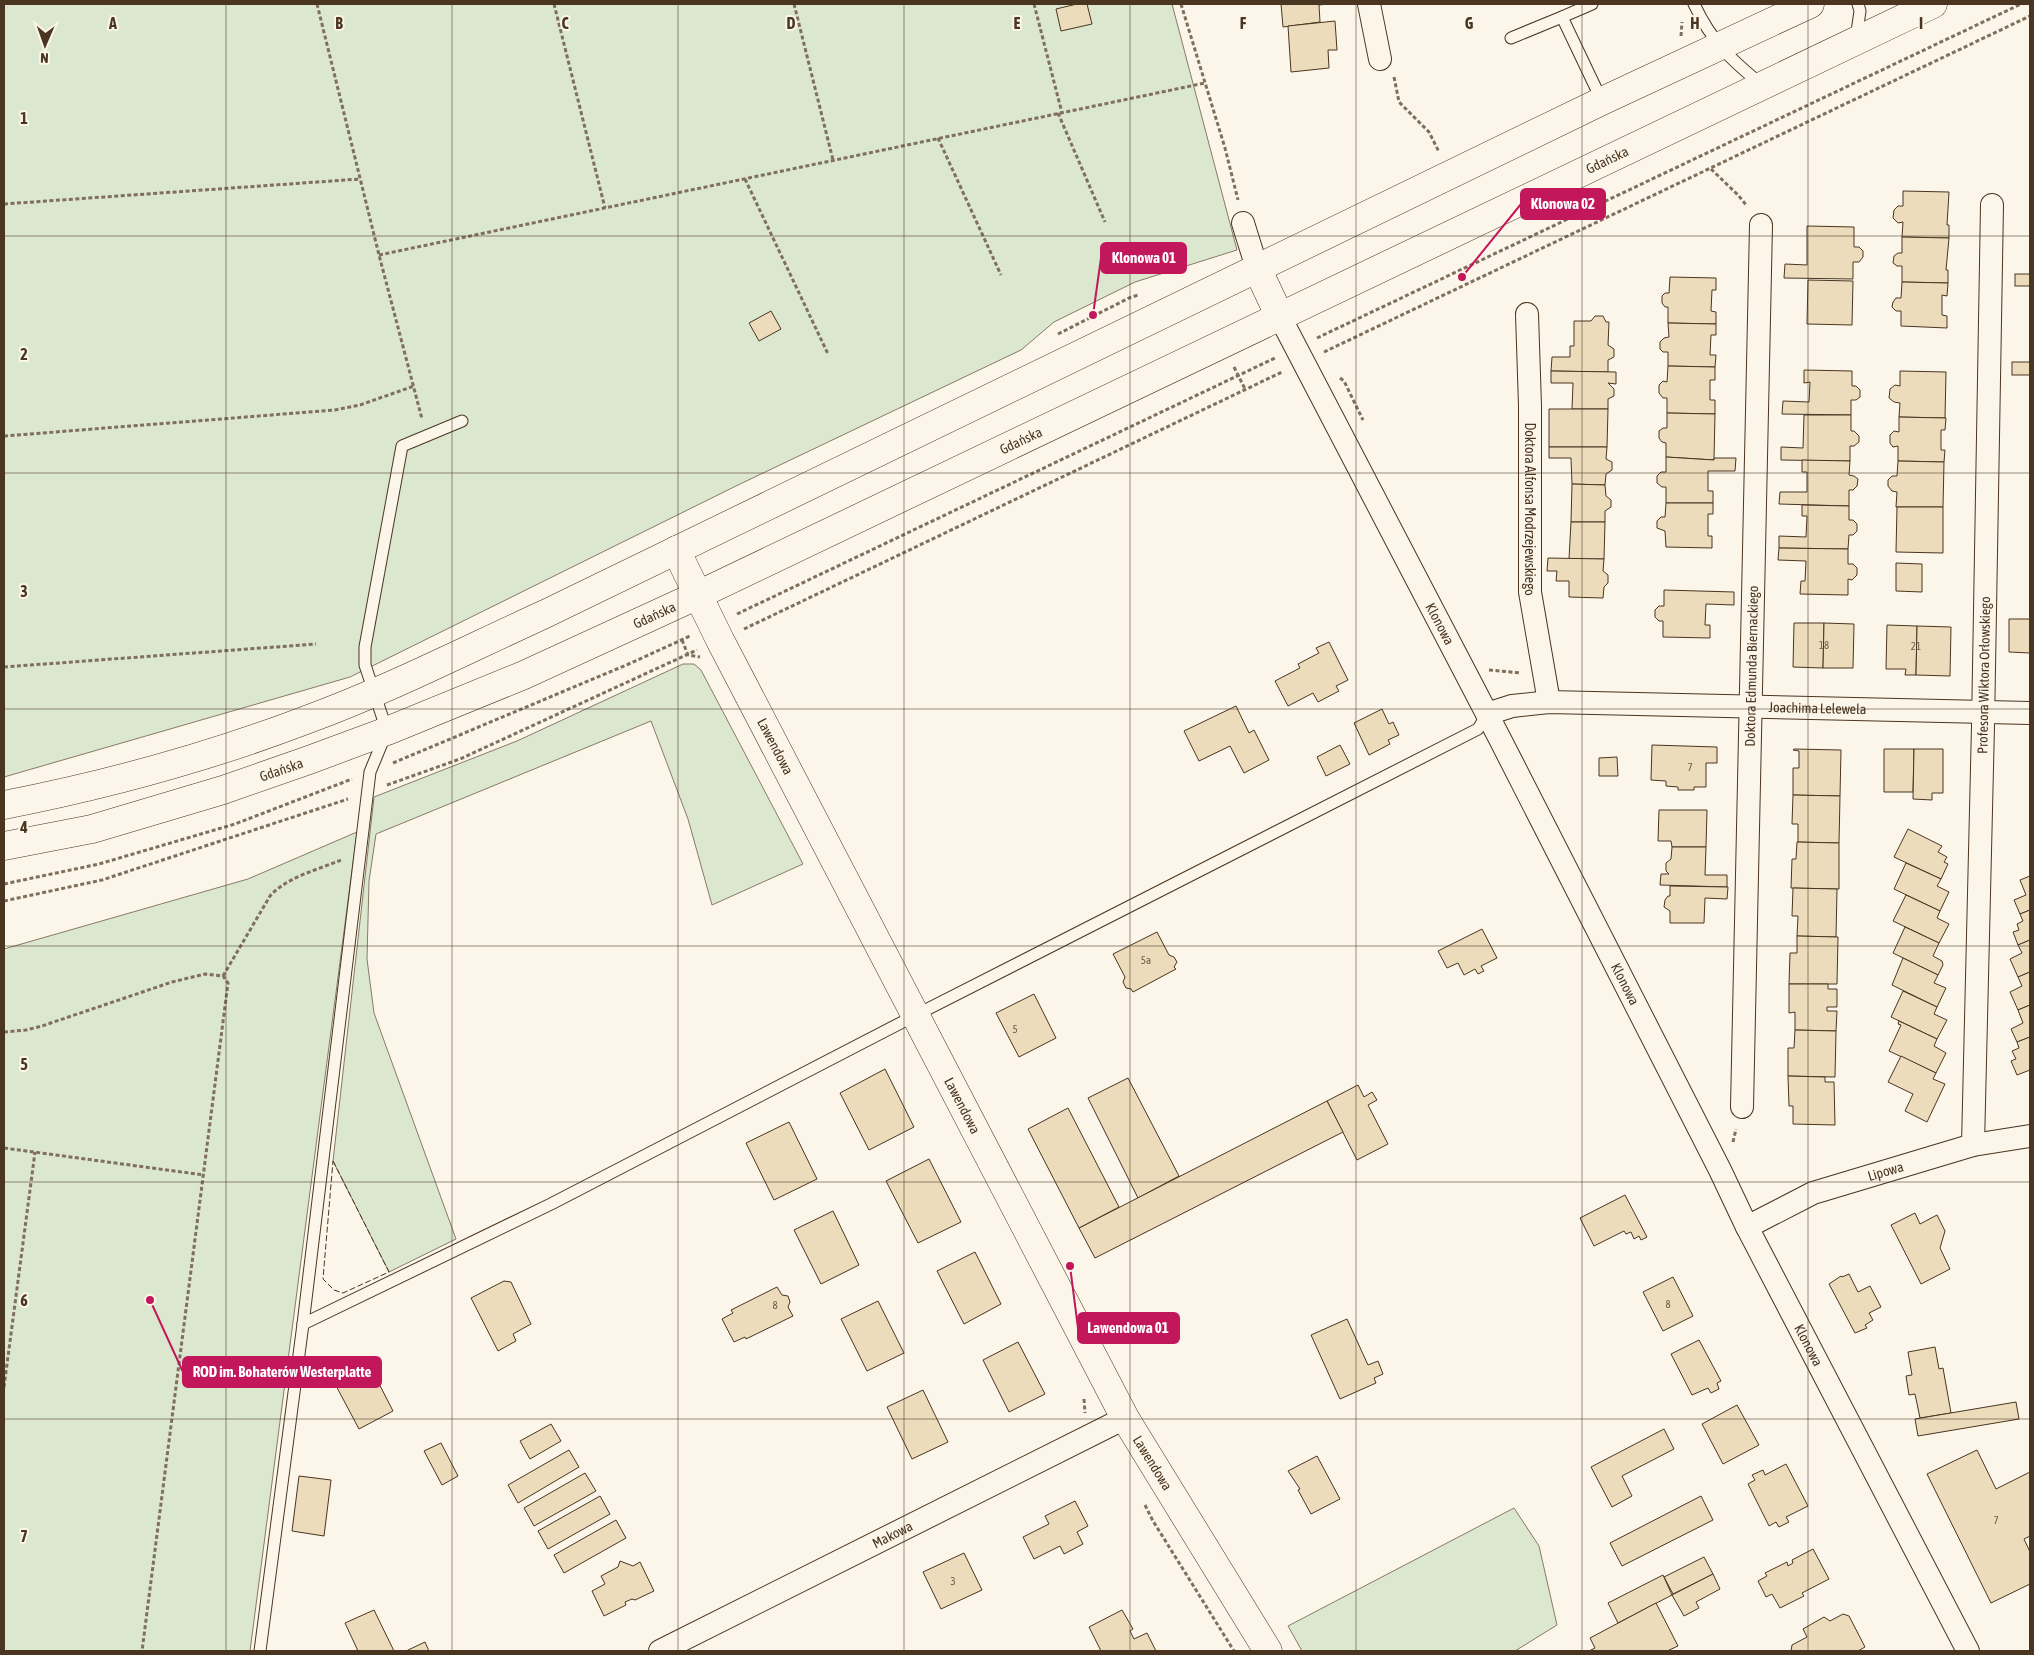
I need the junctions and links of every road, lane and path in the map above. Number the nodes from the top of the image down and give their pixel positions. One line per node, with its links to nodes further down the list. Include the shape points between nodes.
1 (317, 4): 27 (path)
2 (554, 4): 32 (path)
3 (794, 4): 24 (path)
4 (1034, 4): 22 (path)
5 (1181, 4): 19 (path)
6 (1369, 4): 18 (street)
7 (1592, 4): 14 (lane)
8 (1694, 4): 17 (lane)
9 (1810, 4): 17 (main road)
10 (1858, 4): 16 (lane)
11 (1933, 4): 16 (main road, Gdańska)
12 (2021, 4): 42 (path, via 1599,203)
13 (2030, 16): 26 (path)
14 (1562, 17): 15 (lane); 21 (lane)
15 (1511, 38)
16 (1856, 41): 20 (main road, Gdańska)
17 (1719, 47): 20 (lane); 21 (main road)
18 (1380, 59): 25 (path, via 1391,58 1399,102 1429,132)
19 (1205, 83): 22 (path); 34 (path)
20 (1763, 86): 40 (main road, Gdańska)
21 (1602, 101): 37 (main road)
22 (1060, 113): 23 (path); 33 (path)
23 (938, 138): 24 (path); 38 (path)
24 (833, 160): 28 (path)
25 (1442, 160)
26 (1711, 169): 29 (path); 42 (path)
27 (360, 179): 30 (path); 36 (path)
28 (745, 179): 32 (path); 41 (path)
29 (1738, 195)
30 (4, 204)
31 (1992, 205): 59 (street, Profesora Wiktora Orłowskiego)
32 (605, 208): 36 (path)
33 (1105, 222)
34 (1243, 222): 37 (street)
35 (1761, 225): 58 (street, Doktora Edmunda Biernackiego)
36 (379, 254): 44 (path)
37 (1257, 268): 40 (main road); 49 (main road)
38 (1001, 275)
39 (1527, 314): 55 (street, Doktora Alfonsa Modrzejewskiego, via 1530,592)
40 (1280, 318): 42 (street, Klonowa); 50 (main road, Gdańska)
41 (828, 354)
42 (1300, 355): 51 (path); 51 (path, via 772,617); 61 (street, Klonowa)
43 (1337, 375): 46 (path, via 1344,381)
44 (414, 386): 47 (path, via 335,410); 48 (path)
45 (462, 421): 48 (lane)
46 (1366, 425)
47 (4, 436)
48 (427, 436): 56 (lane, via 402,446 365,647 365,665)
49 (676, 550): 50 (main road, Lawendowa); 56 (main road)
50 (698, 595): 51 (main road, Lawendowa); 62 (main road, Gdańska, via 524,675)
51 (717, 633): 63 (path, via 631,663); 64 (path, via 460,759); 71 (main road, Lawendowa)
52 (316, 644): 53 (path)
53 (4, 667)
54 (1486, 670): 55 (path)
55 (1545, 675): 57 (street, Doktora Alfonsa Modrzejewskiego)
56 (374, 693): 62 (lane); 65 (main road, via 305,721 211,752 78,791)
57 (1549, 702): 58 (street, Joachima Lelewela); 61 (street, Joachima Lelewela, via 1512,706)
58 (1751, 707): 59 (street, Joachima Lelewela); 73 (street, Doktora Edmunda Biernackiego)
59 (1984, 712): 60 (street, Joachima Lelewela); 75 (street, Profesora Wiktora Orłowskiego)
60 (2030, 713)
61 (1487, 714): 71 (lane, via 1478,730); 80 (street, Klonowa)
62 (387, 731): 63 (lane); 66 (main road, Gdańska, via 214,792 92,829)
63 (370, 772): 64 (lane); 68 (path, via 235,824 98,864)
64 (369, 792): 67 (lane); 69 (path, via 102,880)
65 (4, 805)
66 (4, 846)
67 (362, 851): 70 (path, via 277,888); 81 (lane)
68 (4, 884)
69 (4, 901)
70 (222, 976): 72 (path, via 204,974 172,982 42,1026); 79 (path, via 229,989)
71 (916, 1014): 81 (lane, via 551,1204); 83 (main road, Lawendowa)
72 (4, 1032)
73 (1742, 1107): 77 (path)
74 (2030, 1136): 75 (street, Lipowa)
75 (1973, 1145): 80 (street, Lipowa, via 1813,1193)
76 (4, 1148): 78 (path)
77 (1730, 1151)
78 (35, 1152): 79 (path); 82 (path)
79 (204, 1175): 84 (path)
80 (1747, 1227): 88 (street, Klonowa)
81 (303, 1324): 85 (lane)
82 (4, 1388)
83 (1125, 1418): 86 (street, Makowa); 87 (main road, Lawendowa)
84 (142, 1651)
85 (260, 1651)
86 (660, 1651)
87 (1268, 1651)
88 (1968, 1651)

